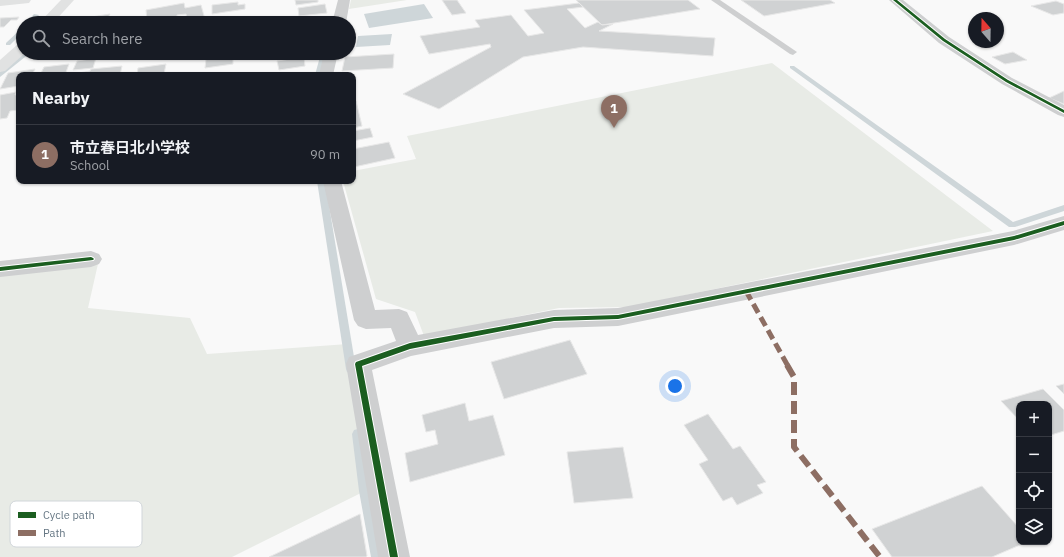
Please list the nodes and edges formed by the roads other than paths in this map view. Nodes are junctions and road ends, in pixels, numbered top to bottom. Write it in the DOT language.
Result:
graph roads {
  1 [pos="25,0"];
  2 [pos="68,0"];
  3 [pos="344,0"];
  4 [pos="715,0"];
  5 [pos="895,0"];
  6 [pos="0,2"];
  7 [pos="53,16"];
  8 [pos="341,16"];
  9 [pos="793,52"];
  10 [pos="16,53"];
  11 [pos="329,60"];
  12 [pos="0,68"];
  13 [pos="327,72"];
  14 [pos="1064,112"];
  15 [pos="333,184"];
  16 [pos="1064,223"];
  17 [pos="91,259"];
  18 [pos="0,269"];
  19 [pos="410,346"];
  20 [pos="394,557"];
  1 -- 6 [label="street"];
  2 -- 7 [label="street"];
  3 -- 8 [label="street"];
  4 -- 9 [label="lane"];
  5 -- 14 [label="street"];
  10 -- 12 [label="street"];
  11 -- 13 [label="street"];
  15 -- 19 [label="street"];
  16 -- 19 [label="street"];
  17 -- 18 [label="street"];
  19 -- 20 [label="street"];
}
